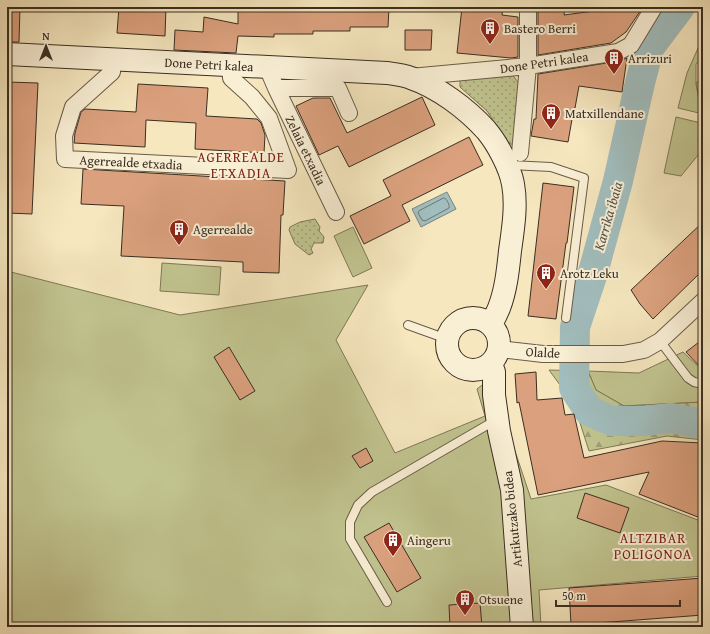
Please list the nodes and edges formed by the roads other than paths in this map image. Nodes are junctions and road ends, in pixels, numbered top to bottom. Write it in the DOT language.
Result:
graph roads {
  1 [pos="528,7"];
  2 [pos="654,7"];
  3 [pos="7,54"];
  4 [pos="112,59"];
  5 [pos="230,65"];
  6 [pos="528,66"];
  7 [pos="267,67"];
  8 [pos="410,77"];
  9 [pos="276,88"];
  10 [pos="349,113"];
  11 [pos="508,155"];
  12 [pos="336,212"];
  13 [pos="703,301"];
  14 [pos="566,318"];
  15 [pos="408,324"];
  16 [pos="491,324"];
  17 [pos="447,340"];
  18 [pos="660,341"];
  19 [pos="495,357"];
  20 [pos="703,384"];
  21 [pos="498,420"];
  22 [pos="387,602"];
  23 [pos="522,627"];
  1 -- 6 [label="street"];
  2 -- 6 [label="street, Done Petri kalea"];
  3 -- 4 [label="street, Done Petri kalea"];
  4 -- 5 [label="street, Done Petri kalea"];
  4 -- 5 [label="street, Agerrealde etxadia"];
  5 -- 7 [label="street, Done Petri kalea"];
  6 -- 8 [label="street, Done Petri kalea"];
  6 -- 11 [label="street"];
  7 -- 8 [label="street, Done Petri kalea"];
  7 -- 9 [label="street, Zelaia etxadia"];
  8 -- 11 [label="street, Done Petri kalea"];
  9 -- 10 [label="street"];
  9 -- 12 [label="street, Zelaia etxadia"];
  11 -- 14 [label="lane"];
  11 -- 16 [label="street"];
  13 -- 18 [label="street, Olalde"];
  15 -- 17 [label="lane"];
  16 -- 17 [label="street"];
  16 -- 19 [label="street"];
  17 -- 19 [label="street"];
  18 -- 19 [label="street, Olalde"];
  18 -- 20 [label="lane"];
  19 -- 21 [label="street, Artikutzako bidea"];
  21 -- 22 [label="lane"];
  21 -- 23 [label="street, Artikutzako bidea"];
}
